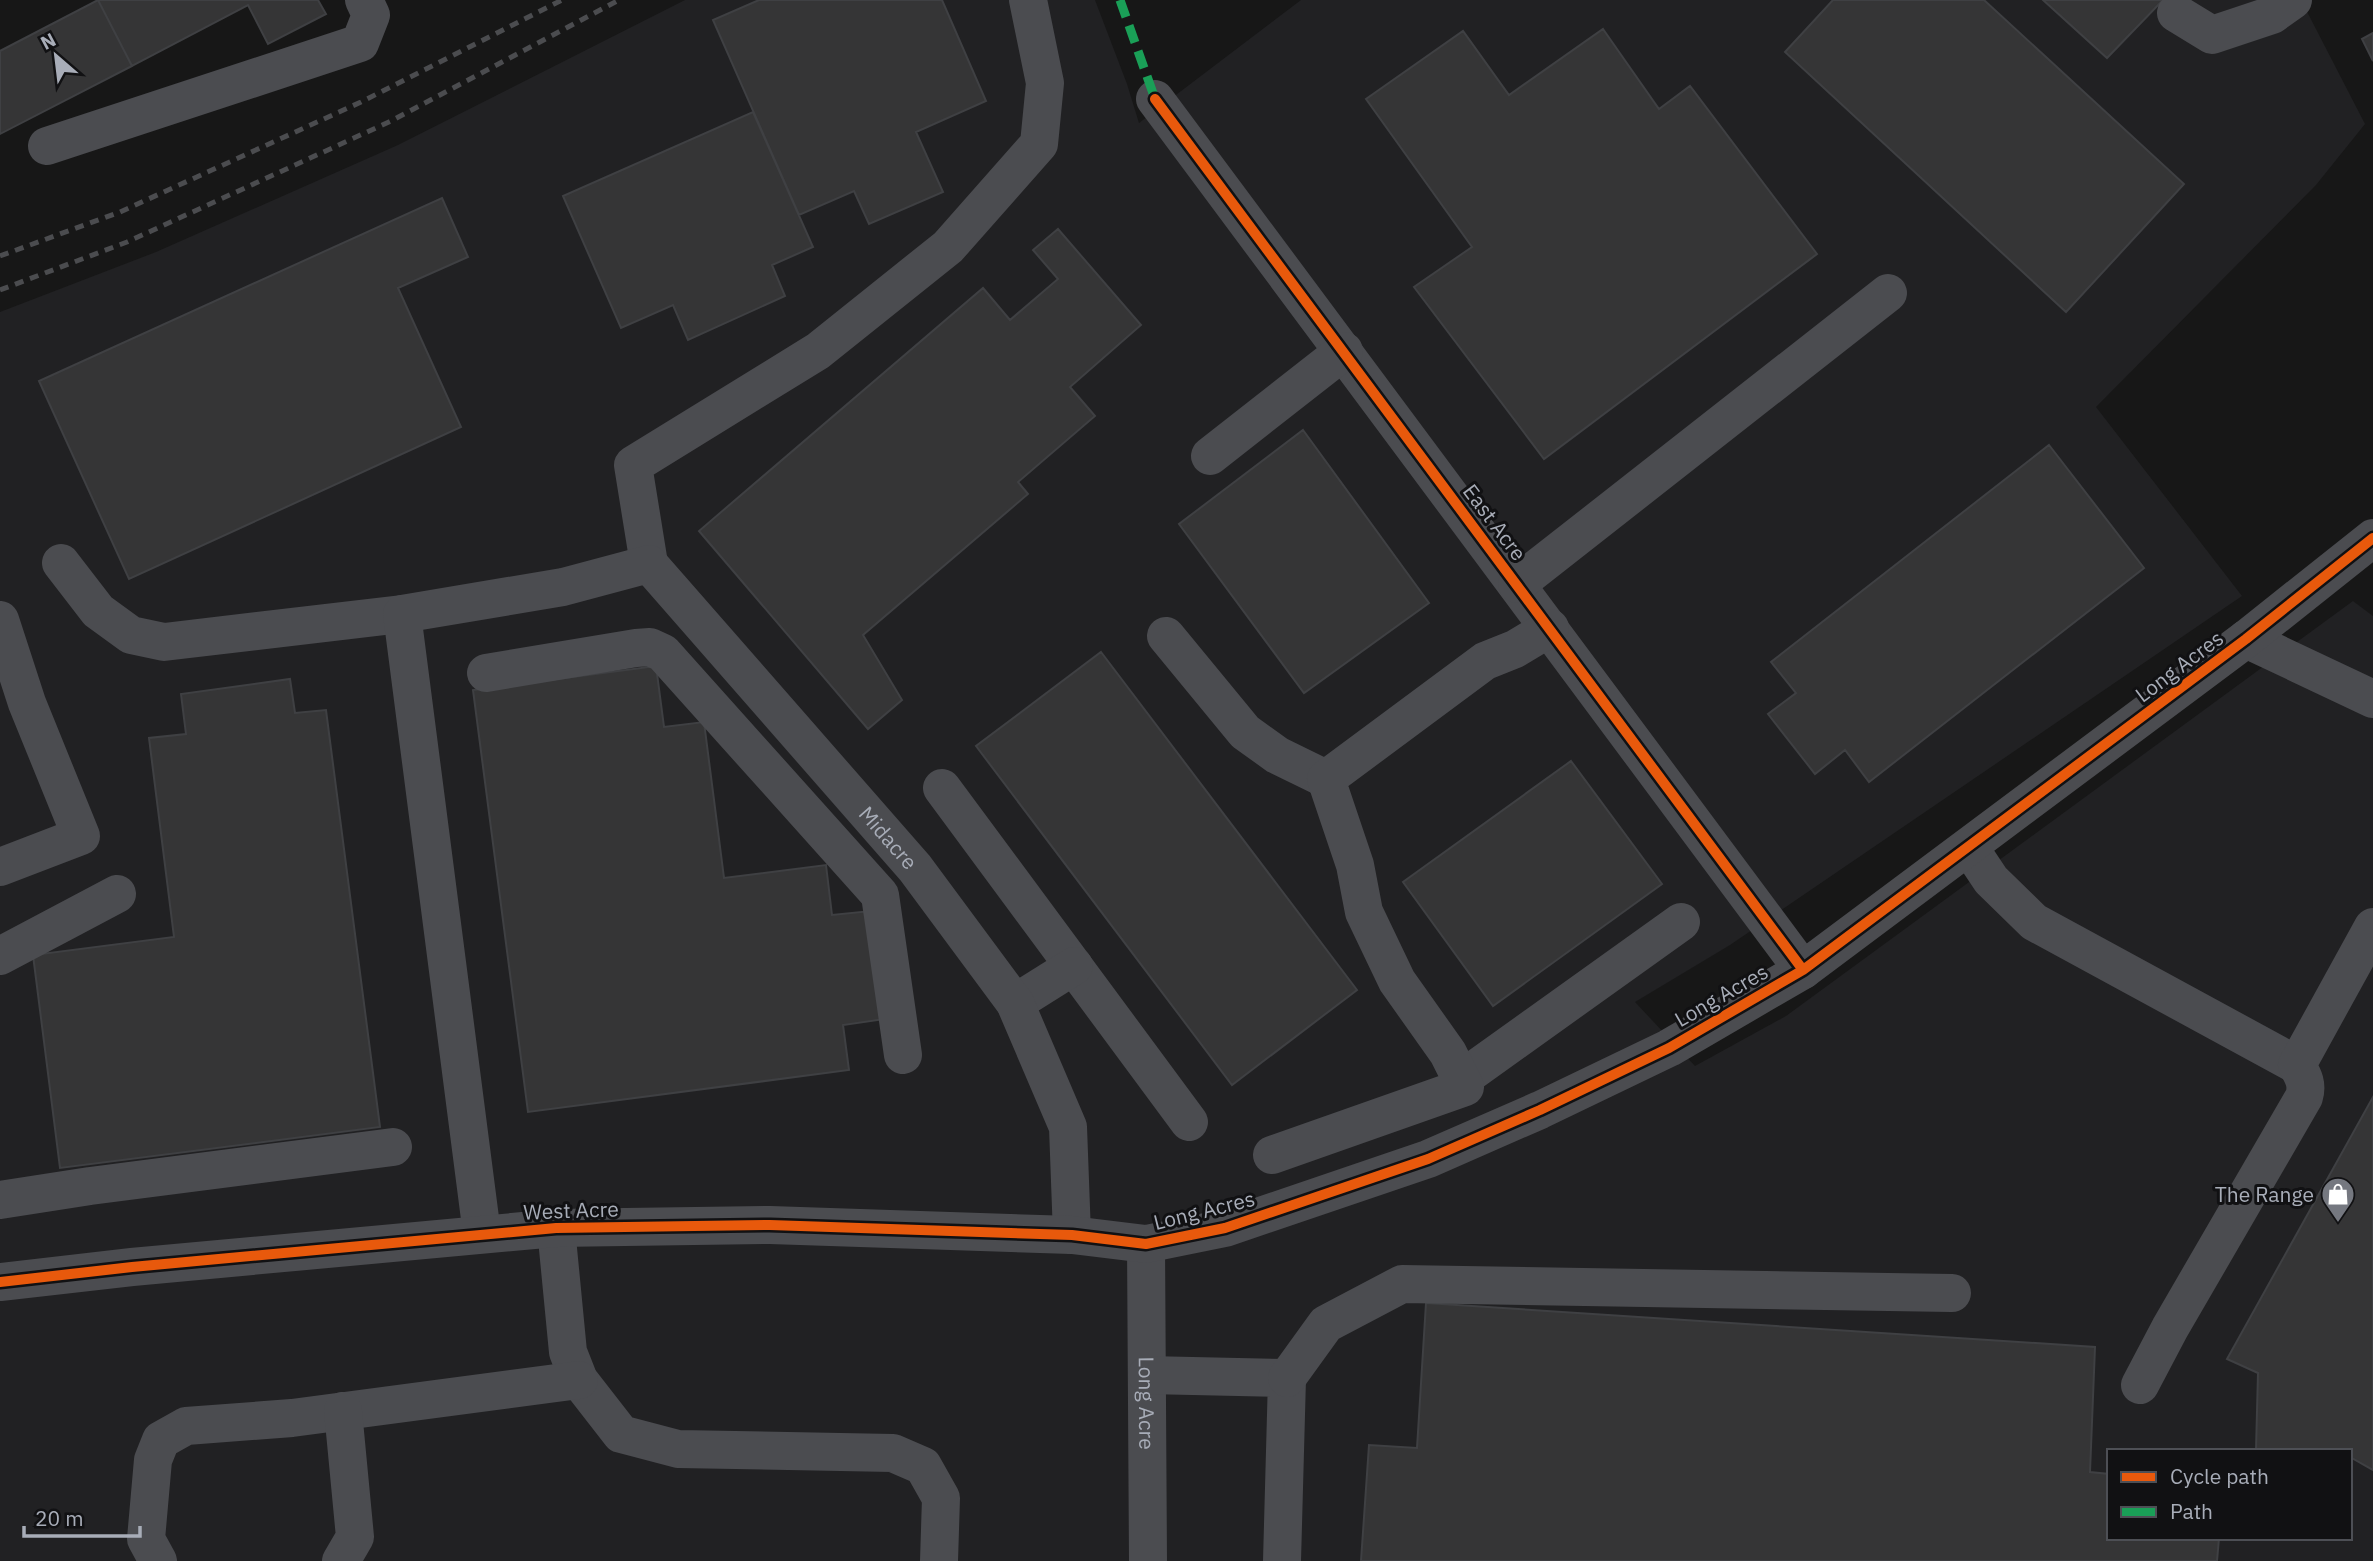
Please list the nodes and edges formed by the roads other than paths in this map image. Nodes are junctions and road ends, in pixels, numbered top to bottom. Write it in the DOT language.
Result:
graph roads {
  1 [pos="364,0"];
  2 [pos="1028,0"];
  3 [pos="2292,0"];
  4 [pos="2176,13"];
  5 [pos="1155,99"];
  6 [pos="47,146"];
  7 [pos="1888,293"];
  8 [pos="1343,351"];
  9 [pos="1210,456"];
  10 [pos="2373,538"];
  11 [pos="61,563"];
  12 [pos="649,564"];
  13 [pos="1517,584"];
  14 [pos="402,614"];
  15 [pos="0,620"];
  16 [pos="1550,628"];
  17 [pos="1166,636"];
  18 [pos="2246,639"];
  19 [pos="486,673"];
  20 [pos="2373,699"];
  21 [pos="1326,779"];
  22 [pos="942,788"];
  23 [pos="1969,847"];
  24 [pos="0,867"];
  25 [pos="915,868"];
  26 [pos="117,894"];
  27 [pos="880,894"];
  28 [pos="1681,922"];
  29 [pos="2373,927"];
  30 [pos="0,956"];
  31 [pos="1074,966"];
  32 [pos="1803,970"];
  33 [pos="1015,1003"];
  34 [pos="903,1055"];
  35 [pos="2297,1065"];
  36 [pos="1464,1083"];
  37 [pos="1189,1122"];
  38 [pos="1484,1134"];
  39 [pos="393,1147"];
  40 [pos="1272,1155"];
  41 [pos="0,1200"];
  42 [pos="556,1227"];
  43 [pos="482,1234"];
  44 [pos="1072,1235"];
  45 [pos="1146,1244"];
  46 [pos="0,1282"];
  47 [pos="1952,1293"];
  48 [pos="1147,1375"];
  49 [pos="1287,1378"];
  50 [pos="579,1380"];
  51 [pos="2140,1385"];
  52 [pos="343,1411"];
  53 [pos="158,1561"];
  54 [pos="341,1561"];
  55 [pos="939,1561"];
  56 [pos="1148,1561"];
  57 [pos="1282,1561"];
  1 -- 6 [label="street"];
  2 -- 12 [label="street"];
  3 -- 4 [label="street"];
  5 -- 8 [label="street, East Acre"];
  7 -- 13 [label="street"];
  8 -- 9 [label="street"];
  8 -- 13 [label="street, East Acre"];
  10 -- 18 [label="street, Long Acres"];
  11 -- 14 [label="street"];
  12 -- 14 [label="street"];
  12 -- 25 [label="street, Midacre"];
  13 -- 16 [label="street, East Acre"];
  14 -- 43 [label="street"];
  15 -- 24 [label="street"];
  16 -- 21 [label="street"];
  16 -- 32 [label="street, East Acre"];
  17 -- 21 [label="street"];
  18 -- 20 [label="street"];
  18 -- 23 [label="street, Long Acres"];
  19 -- 27 [label="street"];
  21 -- 36 [label="street"];
  22 -- 31 [label="street"];
  23 -- 32 [label="street, Long Acres"];
  23 -- 35 [label="street"];
  25 -- 27 [label="street"];
  25 -- 33 [label="street, Midacre"];
  26 -- 30 [label="street"];
  27 -- 34 [label="street"];
  28 -- 36 [label="street"];
  29 -- 35 [label="street"];
  31 -- 33 [label="street"];
  31 -- 37 [label="street"];
  32 -- 38 [label="street, Long Acres"];
  33 -- 44 [label="street, Midacre"];
  35 -- 51 [label="street"];
  36 -- 38 [label="street"];
  36 -- 40 [label="street"];
  38 -- 45 [label="street, Long Acres"];
  39 -- 41 [label="street"];
  42 -- 43 [label="street, West Acre"];
  42 -- 44 [label="street, West Acre"];
  42 -- 50 [label="street"];
  43 -- 46 [label="street, West Acre"];
  44 -- 45 [label="street, West Acre"];
  45 -- 48 [label="street, Long Acre"];
  47 -- 49 [label="street"];
  48 -- 49 [label="street"];
  48 -- 56 [label="street, Long Acre"];
  49 -- 57 [label="street"];
  50 -- 52 [label="street"];
  50 -- 55 [label="street"];
  52 -- 53 [label="street"];
  52 -- 54 [label="street"];
}
